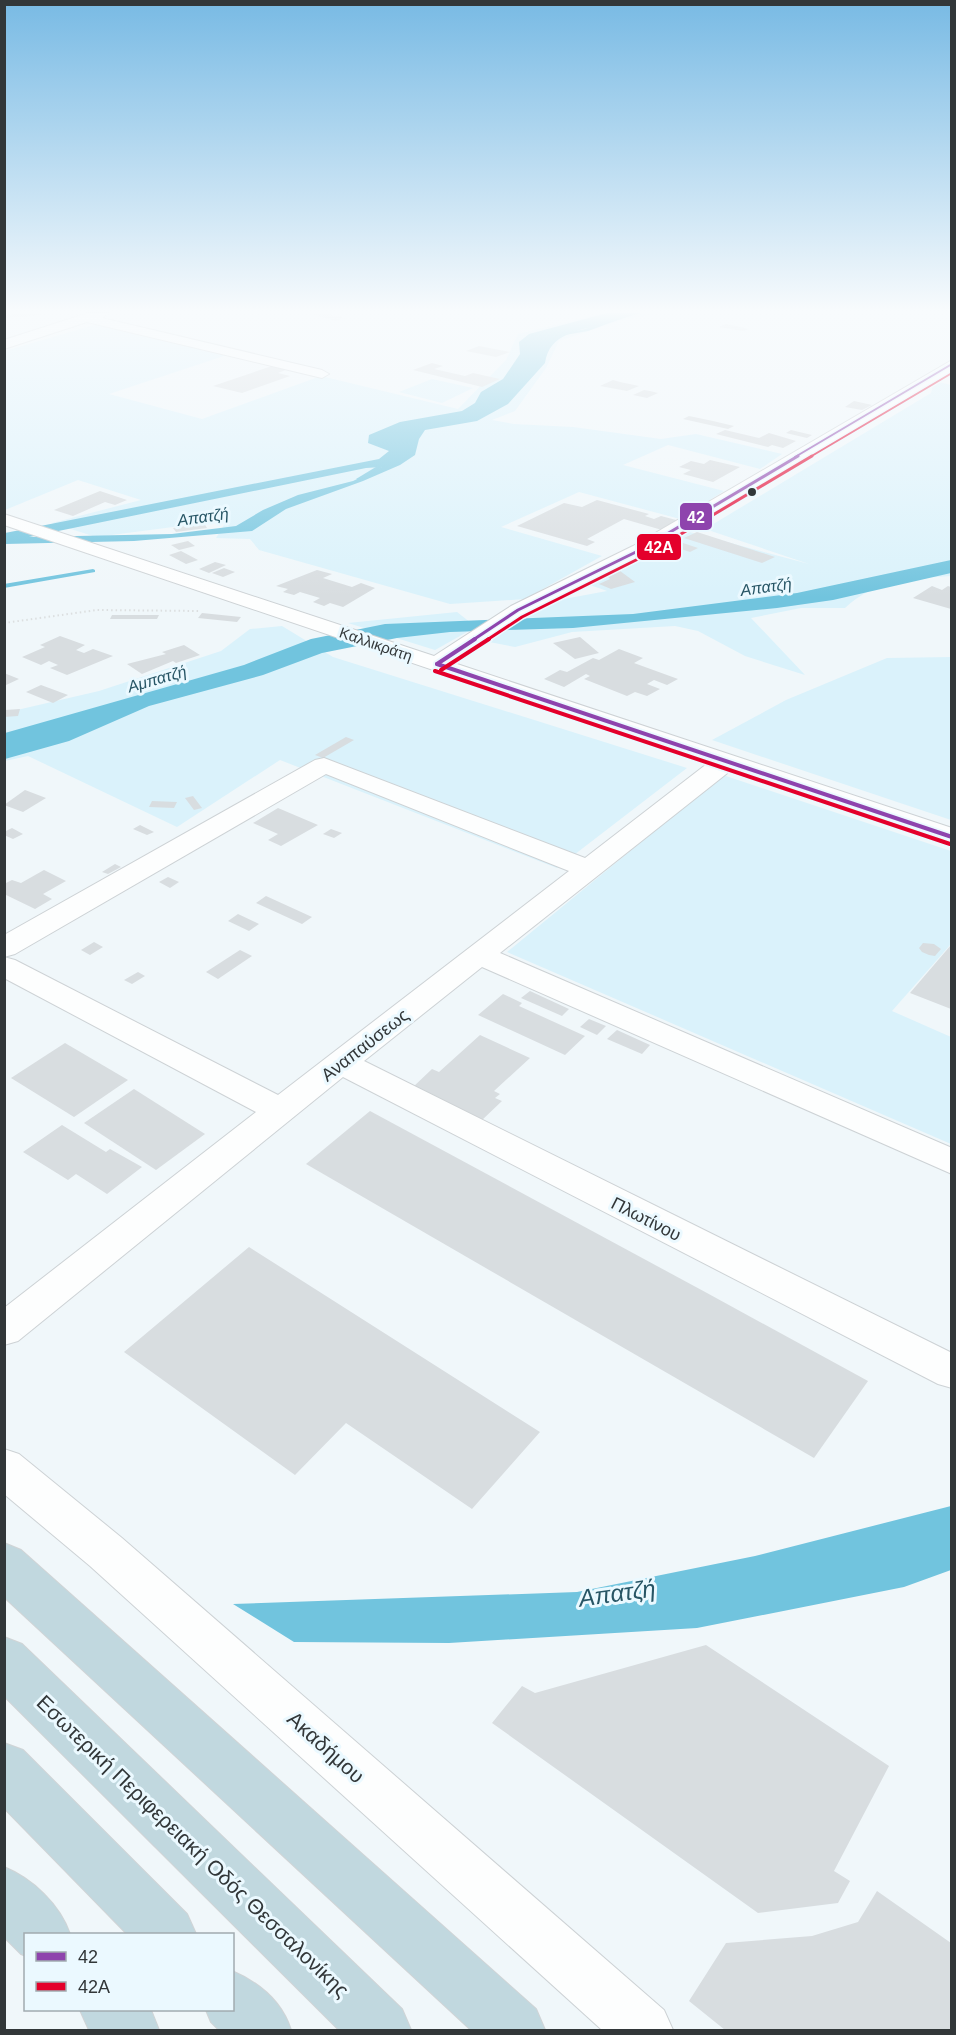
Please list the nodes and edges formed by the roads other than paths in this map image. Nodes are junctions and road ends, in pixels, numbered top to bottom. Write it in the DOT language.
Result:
graph roads {
  1 [pos="877,408"];
  2 [pos="4,519"];
  3 [pos="437,664"];
  4 [pos="726,761"];
  5 [pos="951,837"];
  6 [pos="589,869"];
  7 [pos="4,948"];
  8 [pos="480,955"];
  9 [pos="4,966"];
  10 [pos="342,1063"];
  11 [pos="280,1110"];
  12 [pos="951,1162"];
  13 [pos="4,1330"];
  14 [pos="951,1372"];
  15 [pos="4,1467"];
  16 [pos="4,1565"];
  17 [pos="4,1661"];
  18 [pos="4,1769"];
  19 [pos="4,1895"];
  20 [pos="39,1933"];
  21 [pos="165,1933"];
  22 [pos="234,2003"];
  23 [pos="111,2011"];
  24 [pos="129,2031"];
  25 [pos="261,2031"];
  26 [pos="381,2031"];
  27 [pos="515,2031"];
  28 [pos="644,2031"];
  1 -- 3 [label="street"];
  2 -- 3 [label="street, Καλλικράτη"];
  3 -- 4 [label="street, Καλλικράτη"];
  4 -- 5 [label="street, Καλλικράτη"];
  4 -- 6 [label="street, Αναπαύσεως"];
  6 -- 7 [label="street"];
  6 -- 8 [label="street, Αναπαύσεως"];
  8 -- 10 [label="street, Αναπαύσεως"];
  8 -- 12 [label="street"];
  9 -- 11 [label="street"];
  10 -- 11 [label="street, Αναπαύσεως"];
  10 -- 14 [label="street, Πλωτίνου"];
  11 -- 13 [label="street, Αναπαύσεως"];
  15 -- 28 [label="street, Ακαδήμου"];
  16 -- 27 [label="highway"];
  17 -- 26 [label="highway, Εσωτερική Περιφερειακή Οδός Θεσσαλονίκης"];
  18 -- 21 [label="highway"];
  19 -- 20 [label="highway"];
  22 -- 25 [label="highway"];
  23 -- 24 [label="highway"];
}
